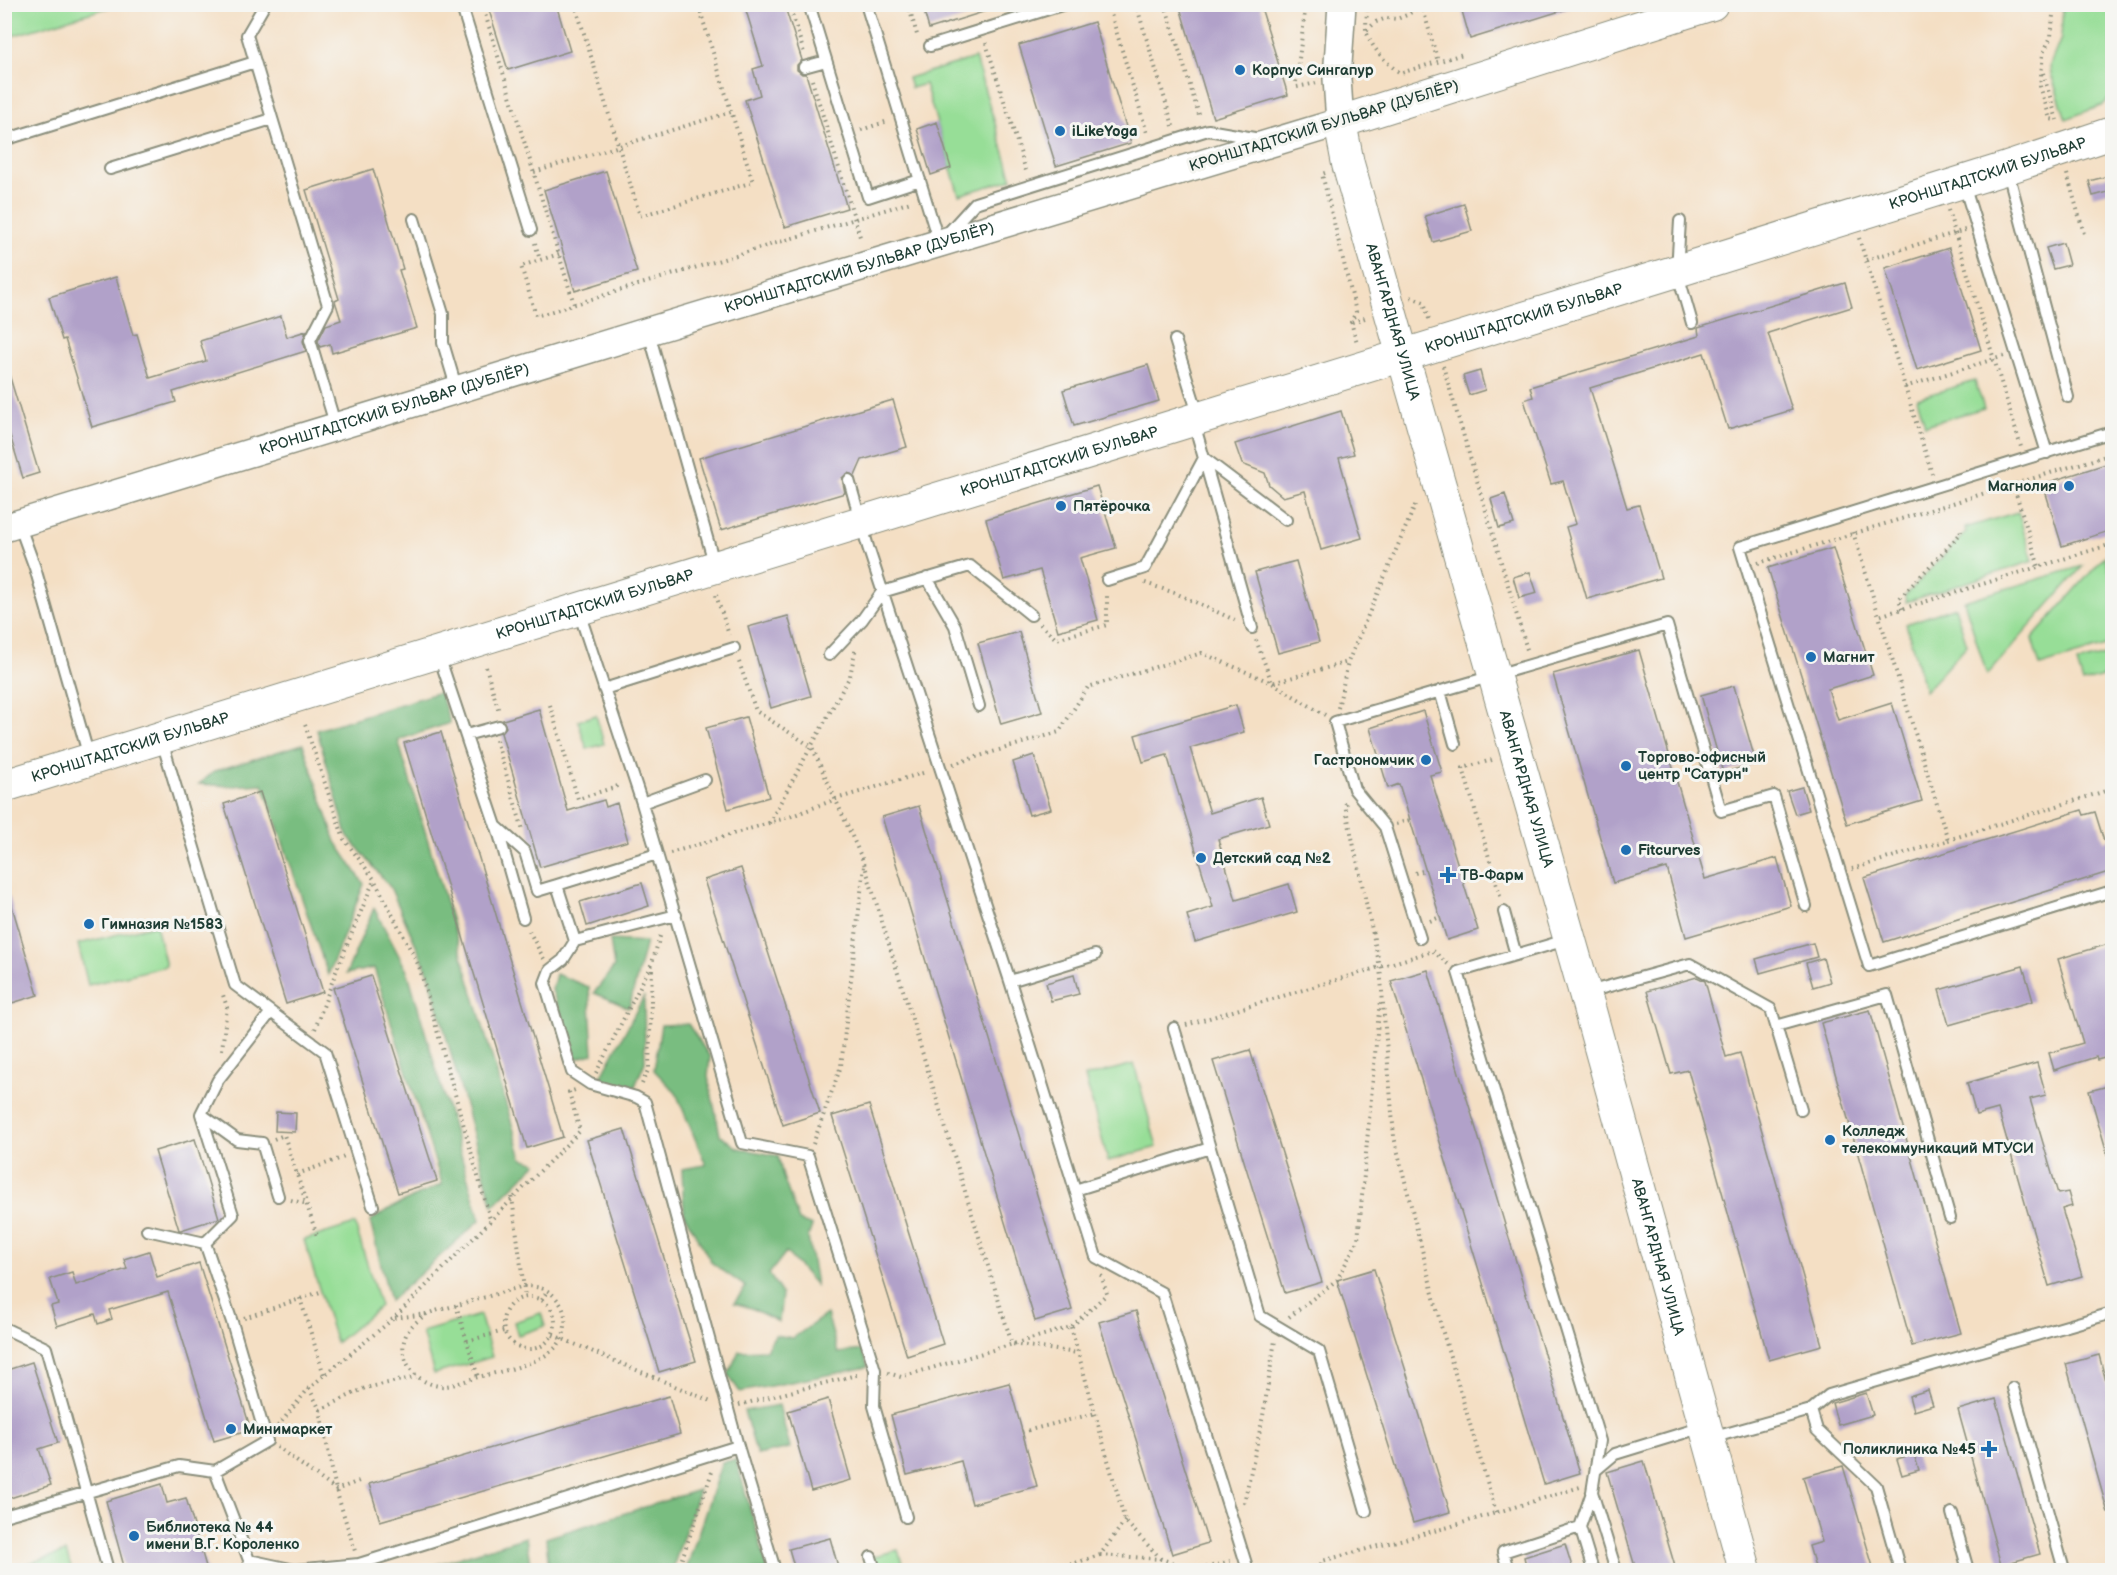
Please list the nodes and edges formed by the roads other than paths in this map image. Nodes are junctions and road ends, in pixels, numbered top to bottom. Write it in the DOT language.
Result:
graph roads {
  1 [pos="265,4"];
  2 [pos="461,4"];
  3 [pos="809,4"];
  4 [pos="866,4"];
  5 [pos="1065,4"];
  6 [pos="1342,4"];
  7 [pos="1712,4"];
  8 [pos="930,46"];
  9 [pos="826,61"];
  10 [pos="255,63"];
  11 [pos="806,67"];
  12 [pos="272,119"];
  13 [pos="1340,122"];
  14 [pos="2112,132"];
  15 [pos="4,140"];
  16 [pos="2007,168"];
  17 [pos="110,169"];
  18 [pos="920,180"];
  19 [pos="1963,182"];
  20 [pos="414,219"];
  21 [pos="1680,221"];
  22 [pos="531,230"];
  23 [pos="939,243"];
  24 [pos="1677,271"];
  25 [pos="1692,322"];
  26 [pos="649,331"];
  27 [pos="1175,340"];
  28 [pos="1403,355"];
  29 [pos="457,390"];
  30 [pos="2068,398"];
  31 [pos="1196,420"];
  32 [pos="336,427"];
  33 [pos="2112,432"];
  34 [pos="2047,453"];
  35 [pos="1204,458"];
  36 [pos="849,480"];
  37 [pos="1286,520"];
  38 [pos="861,521"];
  39 [pos="12,526"];
  40 [pos="927,578"];
  41 [pos="1107,580"];
  42 [pos="716,581"];
  43 [pos="882,592"];
  44 [pos="578,609"];
  45 [pos="1031,615"];
  46 [pos="1252,628"];
  47 [pos="734,648"];
  48 [pos="438,652"];
  49 [pos="828,655"];
  50 [pos="1493,676"];
  51 [pos="604,689"];
  52 [pos="1440,691"];
  53 [pos="979,706"];
  54 [pos="500,722"];
  55 [pos="466,735"];
  56 [pos="161,738"];
  57 [pos="1455,744"];
  58 [pos="90,760"];
  59 [pos="705,780"];
  60 [pos="4,786"];
  61 [pos="642,803"];
  62 [pos="496,826"];
  63 [pos="658,856"];
  64 [pos="557,885"];
  65 [pos="2112,891"];
  66 [pos="1806,906"];
  67 [pos="1504,912"];
  68 [pos="670,916"];
  69 [pos="523,918"];
  70 [pos="1420,938"];
  71 [pos="1570,939"];
  72 [pos="575,941"];
  73 [pos="1095,955"];
  74 [pos="1516,955"];
  75 [pos="1010,981"];
  76 [pos="1585,993"];
  77 [pos="271,1012"];
  78 [pos="1776,1026"];
  79 [pos="1174,1028"];
  80 [pos="1801,1110"];
  81 [pos="201,1114"];
  82 [pos="1210,1148"];
  83 [pos="1074,1190"];
  84 [pos="278,1196"];
  85 [pos="373,1206"];
  86 [pos="1950,1218"];
  87 [pos="147,1230"];
  88 [pos="205,1243"];
  89 [pos="2112,1313"];
  90 [pos="4,1328"];
  91 [pos="2013,1388"];
  92 [pos="1811,1410"];
  93 [pos="1706,1433"];
  94 [pos="738,1446"];
  95 [pos="1596,1470"];
  96 [pos="214,1471"];
  97 [pos="87,1492"];
  98 [pos="1592,1492"];
  99 [pos="1366,1511"];
  100 [pos="1952,1513"];
  101 [pos="4,1516"];
  102 [pos="906,1517"];
  103 [pos="1580,1527"];
  104 [pos="871,1557"];
  105 [pos="250,1565"];
  106 [pos="108,1570"];
  107 [pos="776,1570"];
  108 [pos="875,1570"];
  109 [pos="1248,1570"];
  110 [pos="1508,1570"];
  111 [pos="1593,1570"];
  112 [pos="1616,1570"];
  113 [pos="1745,1570"];
  114 [pos="1900,1570"];
  115 [pos="1968,1570"];
  116 [pos="2064,1570"];
  1 -- 10 [label="lane"];
  2 -- 22 [label="lane"];
  3 -- 9 [label="lane"];
  4 -- 18 [label="lane"];
  5 -- 8 [label="lane"];
  6 -- 13 [label="street, АВАНГАРДНАЯ УЛИЦА"];
  7 -- 13 [label="main road, КРОНШТАДТСКИЙ БУЛЬВАР (ДУБЛЁР)"];
  9 -- 11 [label="lane"];
  9 -- 18 [label="lane"];
  10 -- 12 [label="lane"];
  10 -- 15 [label="lane"];
  12 -- 17 [label="lane"];
  12 -- 32 [label="lane"];
  13 -- 23 [label="street, КРОНШТАДТСКИЙ БУЛЬВАР (ДУБЛЁР)"];
  13 -- 28 [label="main road, АВАНГАРДНАЯ УЛИЦА"];
  14 -- 16 [label="main road, КРОНШТАДТСКИЙ БУЛЬВАР"];
  16 -- 19 [label="main road, КРОНШТАДТСКИЙ БУЛЬВАР"];
  16 -- 30 [label="lane"];
  18 -- 23 [label="lane"];
  19 -- 24 [label="main road, КРОНШТАДТСКИЙ БУЛЬВАР"];
  19 -- 34 [label="lane"];
  20 -- 29 [label="lane"];
  21 -- 24 [label="lane"];
  23 -- 26 [label="street, КРОНШТАДТСКИЙ БУЛЬВАР (ДУБЛЁР)"];
  24 -- 25 [label="lane"];
  24 -- 28 [label="main road, КРОНШТАДТСКИЙ БУЛЬВАР"];
  26 -- 29 [label="street, КРОНШТАДТСКИЙ БУЛЬВАР (ДУБЛЁР)"];
  26 -- 42 [label="lane"];
  27 -- 31 [label="lane"];
  28 -- 31 [label="main road, КРОНШТАДТСКИЙ БУЛЬВАР"];
  28 -- 50 [label="main road, АВАНГАРДНАЯ УЛИЦА"];
  29 -- 32 [label="street, КРОНШТАДТСКИЙ БУЛЬВАР (ДУБЛЁР)"];
  31 -- 35 [label="lane"];
  31 -- 38 [label="main road, КРОНШТАДТСКИЙ БУЛЬВАР"];
  32 -- 39 [label="street, КРОНШТАДТСКИЙ БУЛЬВАР (ДУБЛЁР)"];
  33 -- 34 [label="lane"];
  34 -- 65 [label="lane"];
  35 -- 37 [label="lane"];
  35 -- 41 [label="lane"];
  35 -- 46 [label="lane"];
  36 -- 38 [label="lane"];
  38 -- 42 [label="main road, КРОНШТАДТСКИЙ БУЛЬВАР"];
  38 -- 43 [label="lane"];
  39 -- 58 [label="lane"];
  40 -- 43 [label="lane"];
  40 -- 45 [label="lane"];
  40 -- 53 [label="lane"];
  42 -- 44 [label="main road, КРОНШТАДТСКИЙ БУЛЬВАР"];
  43 -- 49 [label="lane"];
  43 -- 75 [label="lane"];
  44 -- 48 [label="main road, КРОНШТАДТСКИЙ БУЛЬВАР"];
  44 -- 51 [label="lane"];
  47 -- 51 [label="lane"];
  48 -- 55 [label="lane"];
  48 -- 56 [label="main road, КРОНШТАДТСКИЙ БУЛЬВАР"];
  50 -- 52 [label="lane"];
  50 -- 66 [label="lane"];
  50 -- 71 [label="main road, АВАНГАРДНАЯ УЛИЦА"];
  51 -- 61 [label="lane"];
  52 -- 57 [label="lane"];
  52 -- 70 [label="lane"];
  54 -- 55 [label="lane"];
  55 -- 62 [label="lane"];
  56 -- 58 [label="main road, КРОНШТАДТСКИЙ БУЛЬВАР"];
  56 -- 77 [label="lane"];
  58 -- 60 [label="main road, КРОНШТАДТСКИЙ БУЛЬВАР"];
  59 -- 61 [label="lane"];
  61 -- 63 [label="lane"];
  62 -- 64 [label="lane"];
  62 -- 69 [label="lane"];
  63 -- 64 [label="lane"];
  63 -- 68 [label="lane"];
  64 -- 72 [label="lane"];
  67 -- 74 [label="lane"];
  68 -- 72 [label="lane"];
  68 -- 102 [label="lane"];
  71 -- 74 [label="lane"];
  71 -- 76 [label="main road, АВАНГАРДНАЯ УЛИЦА"];
  72 -- 94 [label="lane"];
  73 -- 75 [label="lane"];
  74 -- 95 [label="lane"];
  75 -- 83 [label="lane"];
  76 -- 78 [label="lane"];
  76 -- 93 [label="main road, АВАНГАРДНАЯ УЛИЦА"];
  77 -- 81 [label="lane"];
  77 -- 85 [label="lane"];
  78 -- 80 [label="lane"];
  78 -- 86 [label="lane"];
  79 -- 82 [label="lane"];
  81 -- 84 [label="lane"];
  81 -- 88 [label="lane"];
  82 -- 83 [label="lane"];
  82 -- 99 [label="lane"];
  83 -- 109 [label="lane"];
  87 -- 88 [label="lane"];
  88 -- 96 [label="lane"];
  89 -- 92 [label="lane"];
  90 -- 97 [label="lane"];
  91 -- 116 [label="lane"];
  92 -- 93 [label="lane"];
  92 -- 114 [label="lane"];
  93 -- 95 [label="lane"];
  93 -- 113 [label="main road, АВАНГАРДНАЯ УЛИЦА"];
  94 -- 105 [label="lane"];
  94 -- 107 [label="lane"];
  95 -- 98 [label="lane"];
  96 -- 97 [label="lane"];
  96 -- 105 [label="lane"];
  97 -- 101 [label="lane"];
  97 -- 106 [label="lane"];
  98 -- 103 [label="lane"];
  98 -- 112 [label="lane"];
  100 -- 115 [label="lane"];
  103 -- 110 [label="lane"];
  103 -- 111 [label="lane"];
  104 -- 108 [label="lane"];
}
